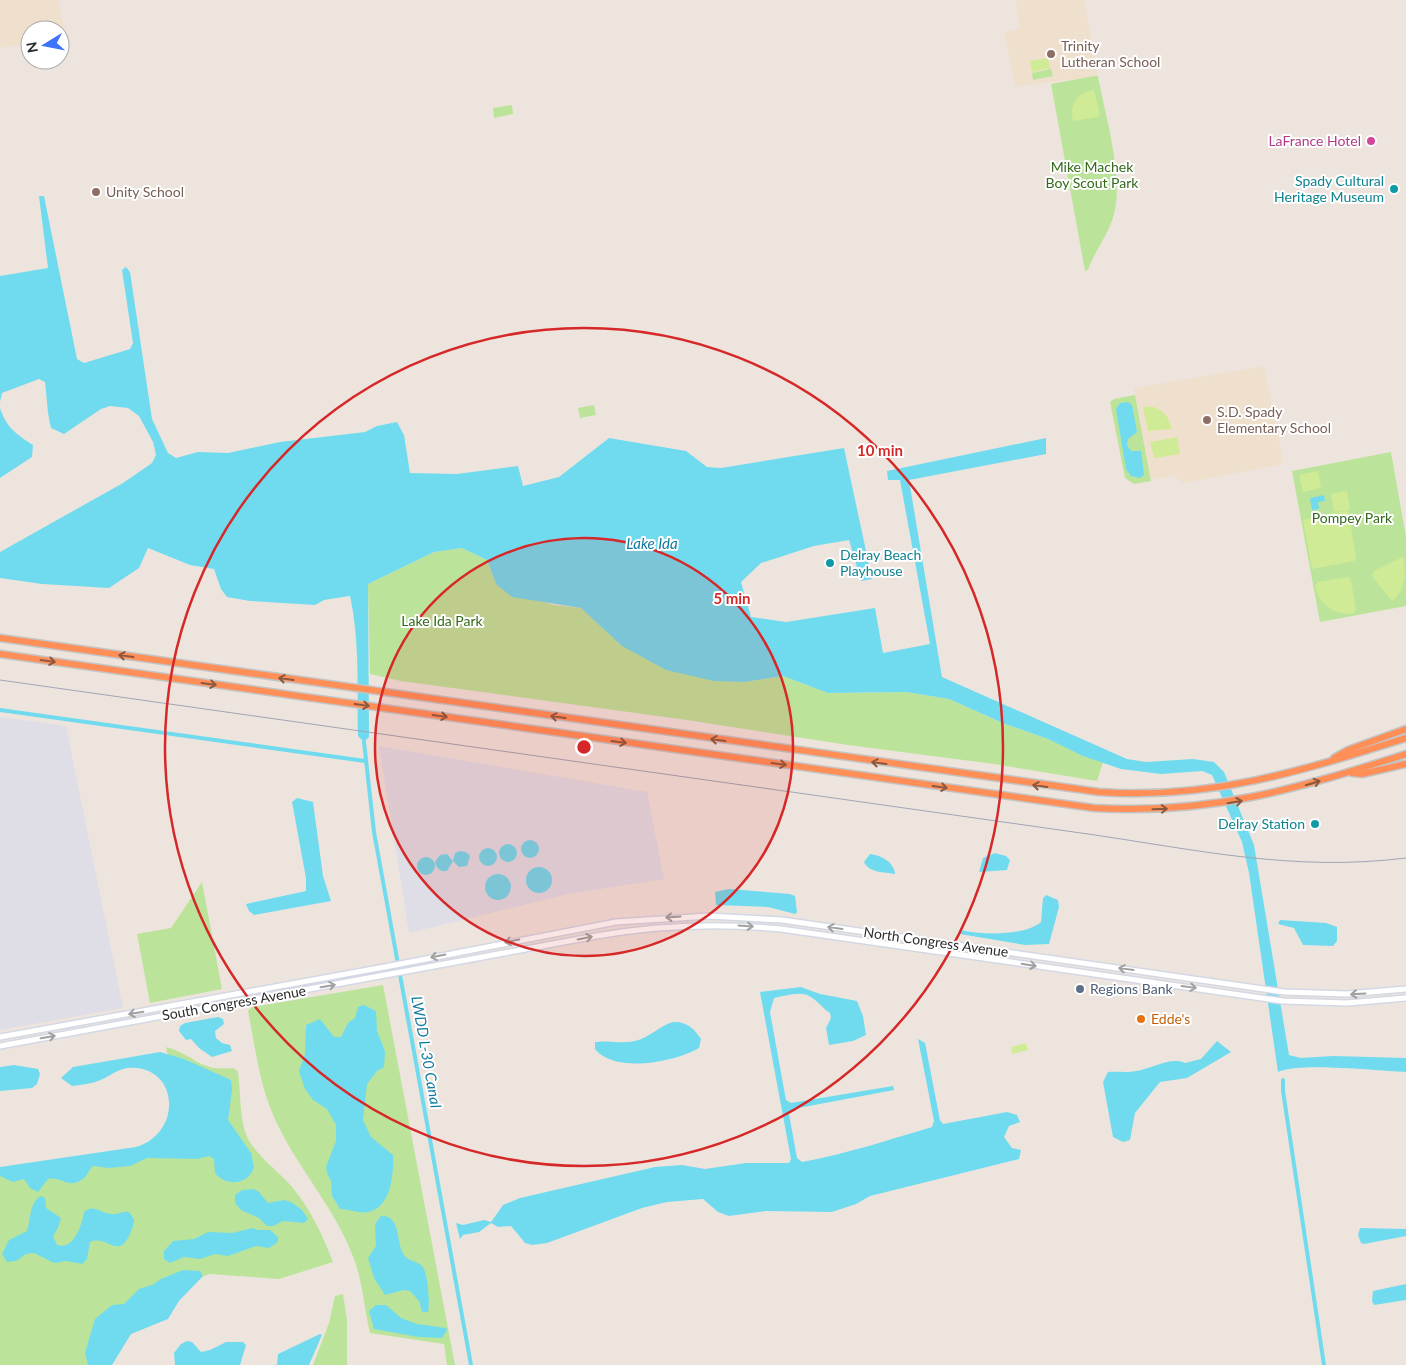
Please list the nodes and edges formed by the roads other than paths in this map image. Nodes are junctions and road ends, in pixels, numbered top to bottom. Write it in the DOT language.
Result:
graph roads {
  1 [pos="0,638"];
  2 [pos="0,654"];
  3 [pos="1406,729"];
  4 [pos="1406,738"];
  5 [pos="1406,754"];
  6 [pos="1324,764"];
  7 [pos="1406,764"];
  8 [pos="1348,773"];
  9 [pos="782,920"];
  10 [pos="781,929"];
  11 [pos="466,950"];
  12 [pos="468,961"];
  13 [pos="1222,982"];
  14 [pos="1406,989"];
  15 [pos="1208,990"];
  16 [pos="1406,998"];
  17 [pos="0,1038"];
  18 [pos="0,1046"];
  6 -- 1 [label="highway, one-way"];
  2 -- 8 [label="highway, one-way"];
  3 -- 6 [label="highway"];
  4 -- 6 [label="highway"];
  5 -- 8 [label="highway"];
  7 -- 8 [label="highway"];
  9 -- 10 [label="main road"];
  9 -- 11 [label="main road, North Congress Avenue, one-way"];
  13 -- 9 [label="main road, North Congress Avenue, one-way"];
  12 -- 10 [label="main road, North Congress Avenue, one-way"];
  10 -- 15 [label="main road, North Congress Avenue, one-way"];
  11 -- 17 [label="main road, South Congress Avenue, one-way"];
  18 -- 12 [label="main road, South Congress Avenue, one-way"];
  14 -- 13 [label="main road, North Congress Avenue, one-way"];
  13 -- 15 [label="main road"];
  15 -- 16 [label="main road, North Congress Avenue"];
}
